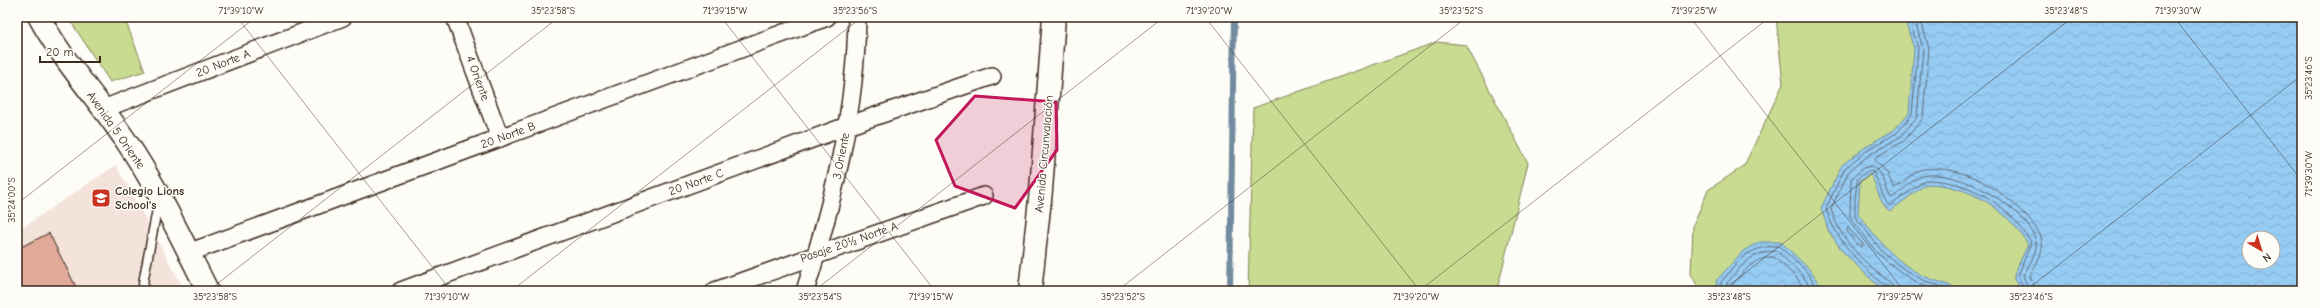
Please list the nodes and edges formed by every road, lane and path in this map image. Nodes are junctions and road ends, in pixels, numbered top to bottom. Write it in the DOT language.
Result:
graph roads {
  1 [pos="39,17"];
  2 [pos="343,17"];
  3 [pos="455,17"];
  4 [pos="827,17"];
  5 [pos="857,17"];
  6 [pos="1054,17"];
  7 [pos="992,76"];
  8 [pos="103,109"];
  9 [pos="847,126"];
  10 [pos="500,138"];
  11 [pos="984,196"];
  12 [pos="159,197"];
  13 [pos="188,253"];
  14 [pos="817,253"];
  15 [pos="146,291"];
  16 [pos="208,291"];
  17 [pos="401,291"];
  18 [pos="715,291"];
  19 [pos="805,291"];
  20 [pos="1030,291"];
  1 -- 8 [label="street, Avenida 5 Oriente"];
  2 -- 8 [label="street, 20 Norte A"];
  3 -- 10 [label="street, 4 Oriente"];
  4 -- 10 [label="street, 20 Norte B"];
  5 -- 9 [label="street, 3 Oriente"];
  6 -- 20 [label="main road, Avenida Circunvalación"];
  7 -- 9 [label="street, 20 Norte C"];
  8 -- 12 [label="street, Avenida 5 Oriente"];
  9 -- 14 [label="street, 3 Oriente"];
  9 -- 17 [label="street, 20 Norte C"];
  10 -- 13 [label="street, 20 Norte B"];
  11 -- 14 [label="street, Pasaje 20½ Norte A"];
  12 -- 13 [label="street, Avenida 5 Oriente"];
  12 -- 15 [label="lane"];
  13 -- 16 [label="street, Avenida 5 Oriente"];
  14 -- 18 [label="street, Pasaje 20½ Norte A"];
  14 -- 19 [label="street, 3 Oriente"];
}
